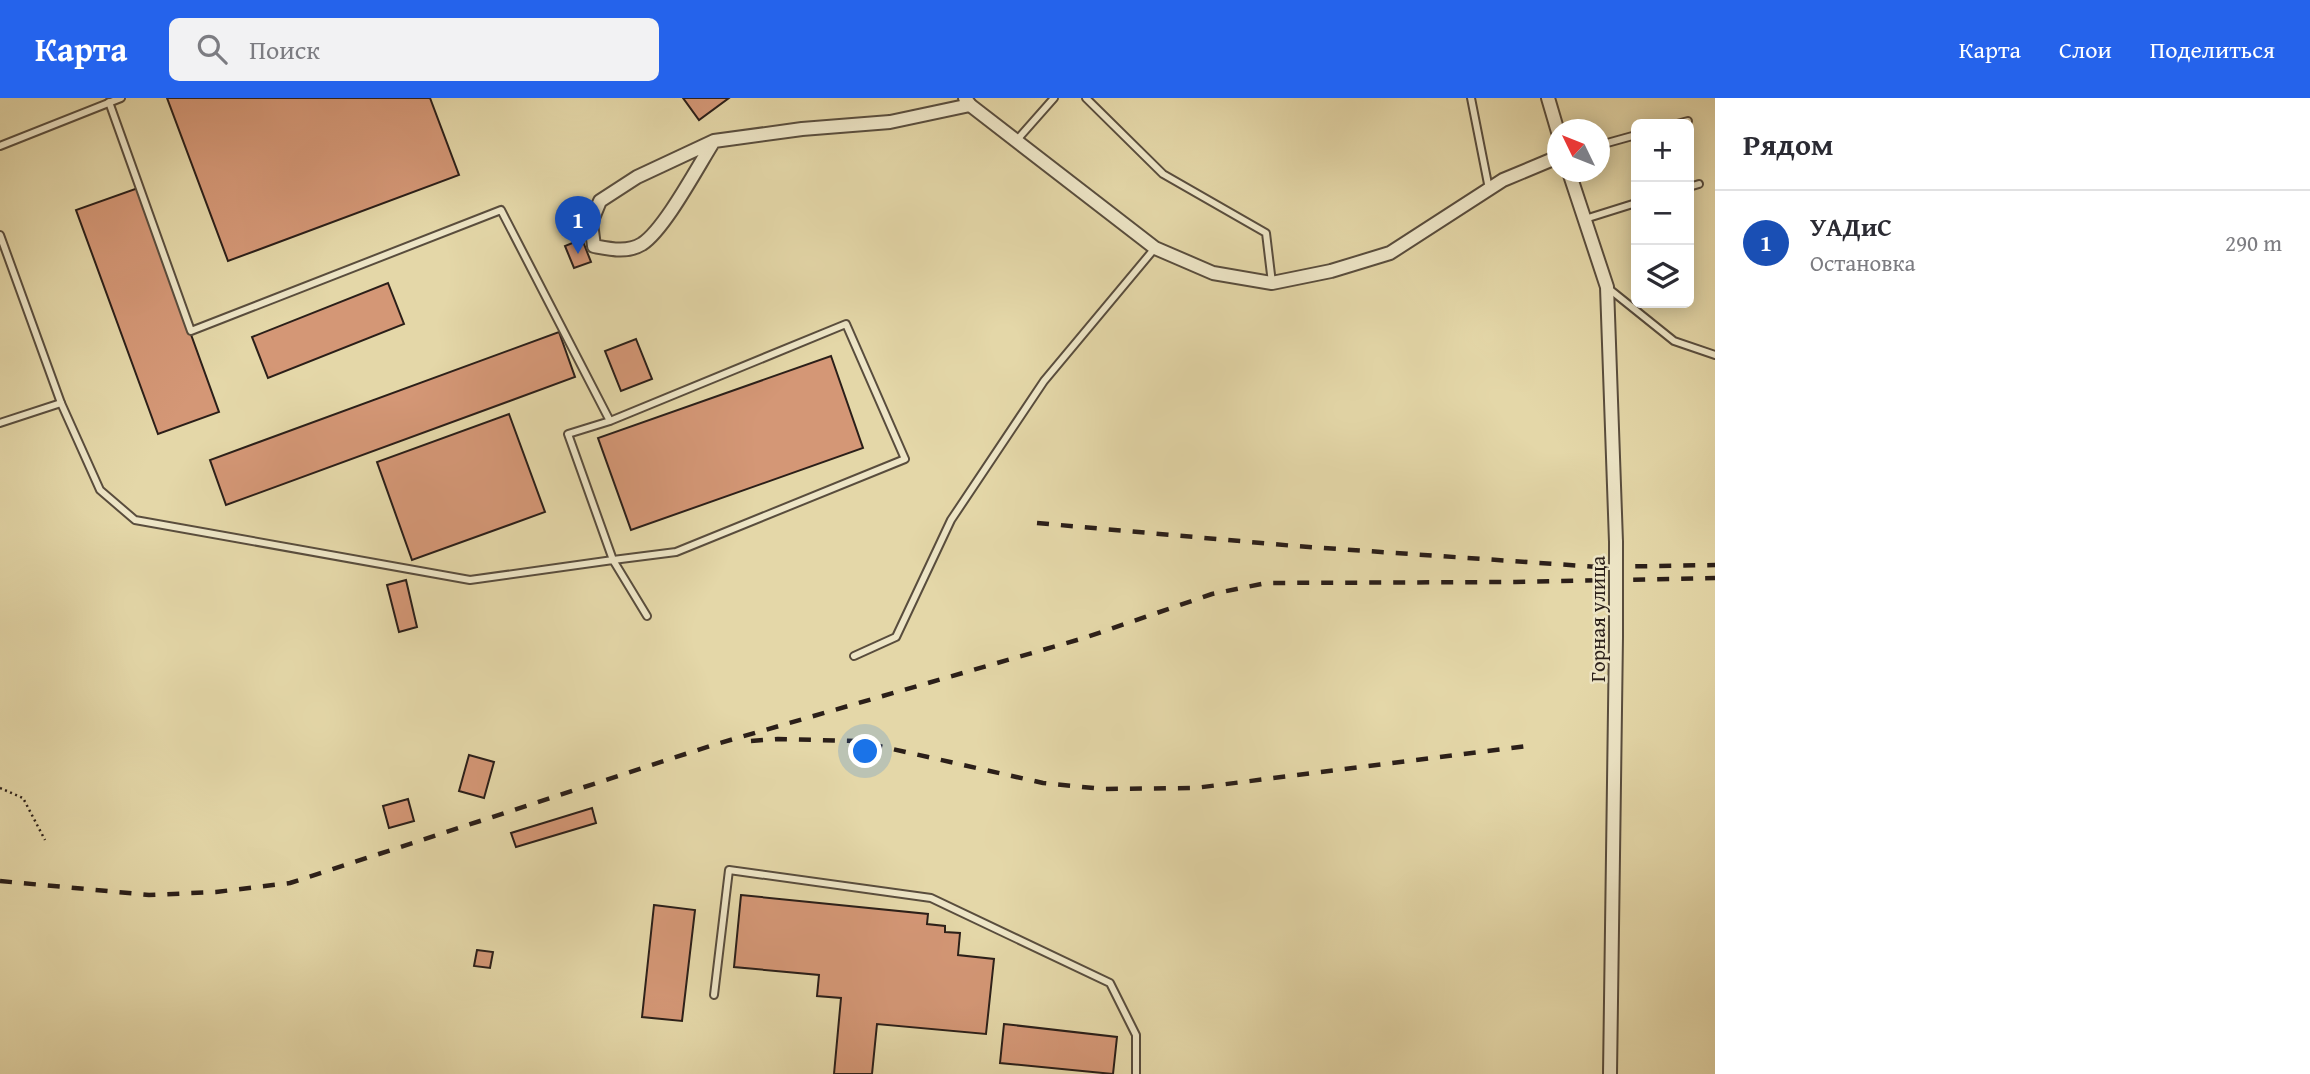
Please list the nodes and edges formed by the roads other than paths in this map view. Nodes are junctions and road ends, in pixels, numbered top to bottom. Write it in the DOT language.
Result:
graph roads {
  1 [pos="121,98"];
  2 [pos="1054,98"];
  3 [pos="1086,98"];
  4 [pos="1471,98"];
  5 [pos="1548,98"];
  6 [pos="968,102"];
  7 [pos="109,103"];
  8 [pos="1554,119"];
  9 [pos="1631,136"];
  10 [pos="714,141"];
  11 [pos="1016,141"];
  12 [pos="1610,142"];
  13 [pos="0,146"];
  14 [pos="1547,162"];
  15 [pos="1572,182"];
  16 [pos="1699,184"];
  17 [pos="1694,186"];
  18 [pos="1489,189"];
  19 [pos="1631,205"];
  20 [pos="1585,219"];
  21 [pos="0,235"];
  22 [pos="1155,248"];
  23 [pos="1272,283"];
  24 [pos="1607,287"];
  25 [pos="1715,355"];
  26 [pos="61,403"];
  27 [pos="610,421"];
  28 [pos="0,423"];
  29 [pos="613,560"];
  30 [pos="647,616"];
  31 [pos="854,656"];
  32 [pos="714,995"];
  33 [pos="1136,1074"];
  34 [pos="1610,1074"];
  1 -- 7 [label="lane"];
  2 -- 11 [label="lane"];
  3 -- 23 [label="lane"];
  4 -- 18 [label="lane"];
  5 -- 8 [label="street"];
  6 -- 10 [label="street"];
  6 -- 11 [label="street"];
  7 -- 13 [label="lane"];
  7 -- 27 [label="lane"];
  9 -- 12 [label="lane"];
  10 -- 10 [label="street"];
  11 -- 22 [label="street"];
  14 -- 18 [label="street"];
  15 -- 20 [label="street, Горная улица"];
  16 -- 17 [label="lane"];
  18 -- 23 [label="street"];
  19 -- 20 [label="lane"];
  20 -- 24 [label="street, Горная улица"];
  21 -- 26 [label="lane"];
  22 -- 23 [label="street"];
  22 -- 31 [label="lane"];
  24 -- 25 [label="lane"];
  24 -- 34 [label="street, Горная улица, bridge"];
  26 -- 28 [label="lane"];
  26 -- 29 [label="lane"];
  27 -- 29 [label="lane"];
  27 -- 29 [label="lane"];
  29 -- 30 [label="lane"];
  32 -- 33 [label="lane"];
}
